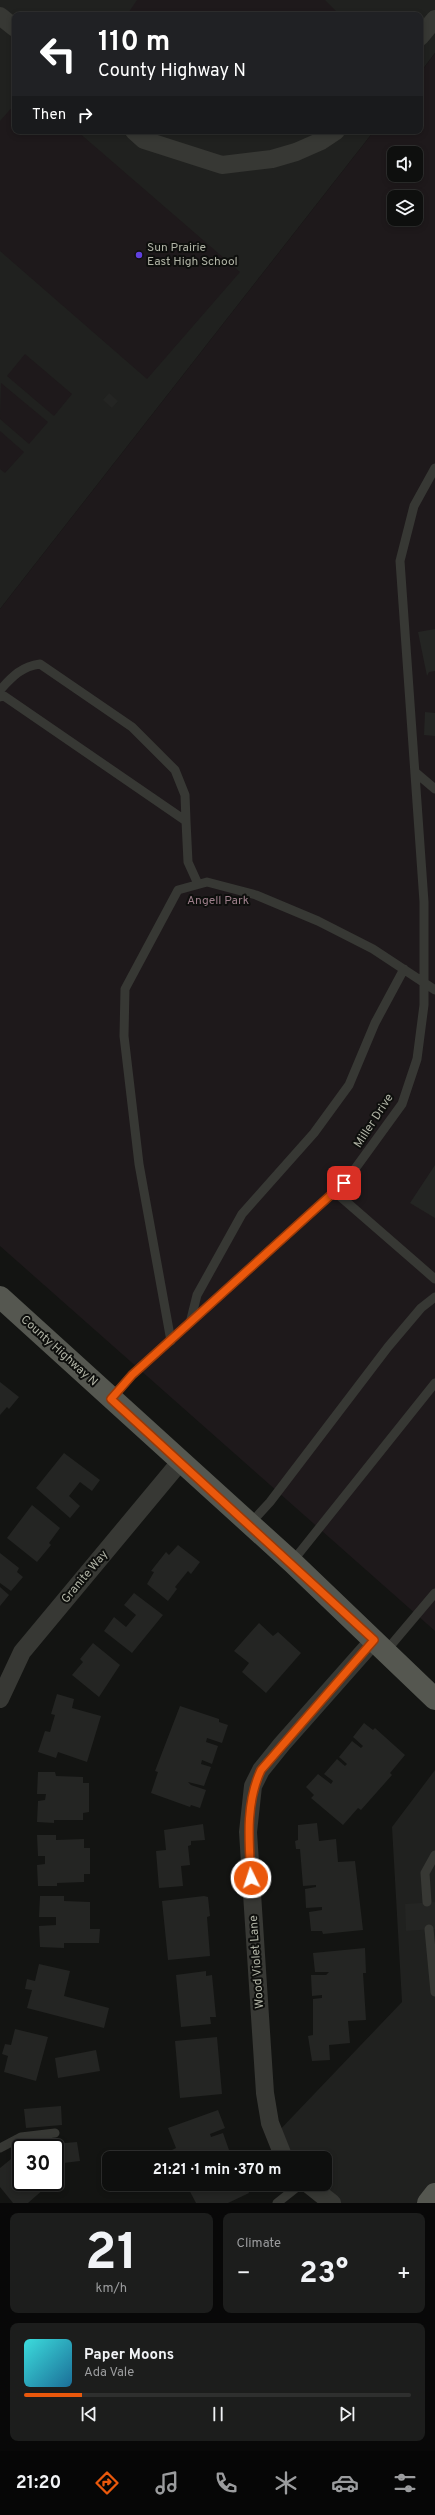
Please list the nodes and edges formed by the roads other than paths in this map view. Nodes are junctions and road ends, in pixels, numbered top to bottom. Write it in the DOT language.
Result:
graph roads {
  1 [pos="0,16"];
  2 [pos="435,19"];
  3 [pos="12,26"];
  4 [pos="423,33"];
  5 [pos="137,134"];
  6 [pos="331,134"];
  7 [pos="435,468"];
  8 [pos="0,690"];
  9 [pos="0,696"];
  10 [pos="415,772"];
  11 [pos="435,789"];
  12 [pos="186,821"];
  13 [pos="198,884"];
  14 [pos="404,968"];
  15 [pos="424,980"];
  16 [pos="435,990"];
  17 [pos="335,1192"];
  18 [pos="435,1279"];
  19 [pos="0,1297"];
  20 [pos="435,1297"];
  21 [pos="190,1323"];
  22 [pos="171,1341"];
  23 [pos="435,1383"];
  24 [pos="111,1399"];
  25 [pos="180,1462"];
  26 [pos="249,1525"];
  27 [pos="292,1562"];
  28 [pos="435,1593"];
  29 [pos="380,1646"];
  30 [pos="0,1699"];
  31 [pos="435,1699"];
  32 [pos="435,1855"];
  33 [pos="427,1902"];
  34 [pos="429,1930"];
  35 [pos="435,1992"];
  36 [pos="56,2133"];
  37 [pos="0,2148"];
  38 [pos="281,2151"];
  39 [pos="292,2191"];
  40 [pos="317,2191"];
  41 [pos="435,2194"];
  42 [pos="277,2203"];
  43 [pos="332,2203"];
  44 [pos="428,2203"];
  1 -- 3 [label="street"];
  2 -- 4 [label="street"];
  5 -- 6 [label="street"];
  7 -- 10 [label="lane, Miller Drive"];
  8 -- 12 [label="lane"];
  9 -- 12 [label="lane"];
  10 -- 11 [label="lane"];
  10 -- 15 [label="lane, Miller Drive"];
  12 -- 13 [label="lane"];
  13 -- 14 [label="lane"];
  13 -- 22 [label="lane"];
  14 -- 15 [label="lane"];
  14 -- 21 [label="lane"];
  15 -- 16 [label="lane"];
  15 -- 17 [label="lane, Miller Drive"];
  17 -- 18 [label="lane"];
  17 -- 21 [label="lane, Miller Drive"];
  19 -- 24 [label="main road, County Highway N"];
  20 -- 26 [label="lane"];
  21 -- 22 [label="lane, Miller Drive"];
  22 -- 24 [label="lane, Miller Drive"];
  23 -- 27 [label="lane"];
  24 -- 25 [label="main road, County Highway N"];
  25 -- 26 [label="main road, County Highway N"];
  25 -- 30 [label="street, Granite Way"];
  26 -- 27 [label="main road, County Highway N"];
  27 -- 29 [label="main road, County Highway N"];
  28 -- 29 [label="lane"];
  29 -- 31 [label="main road, County Highway N"];
  29 -- 38 [label="street, Wood Violet Lane"];
  32 -- 33 [label="lane"];
  34 -- 35 [label="lane"];
  36 -- 37 [label="lane"];
  39 -- 42 [label="lane"];
  40 -- 43 [label="street"];
  41 -- 44 [label="main road"];
}
